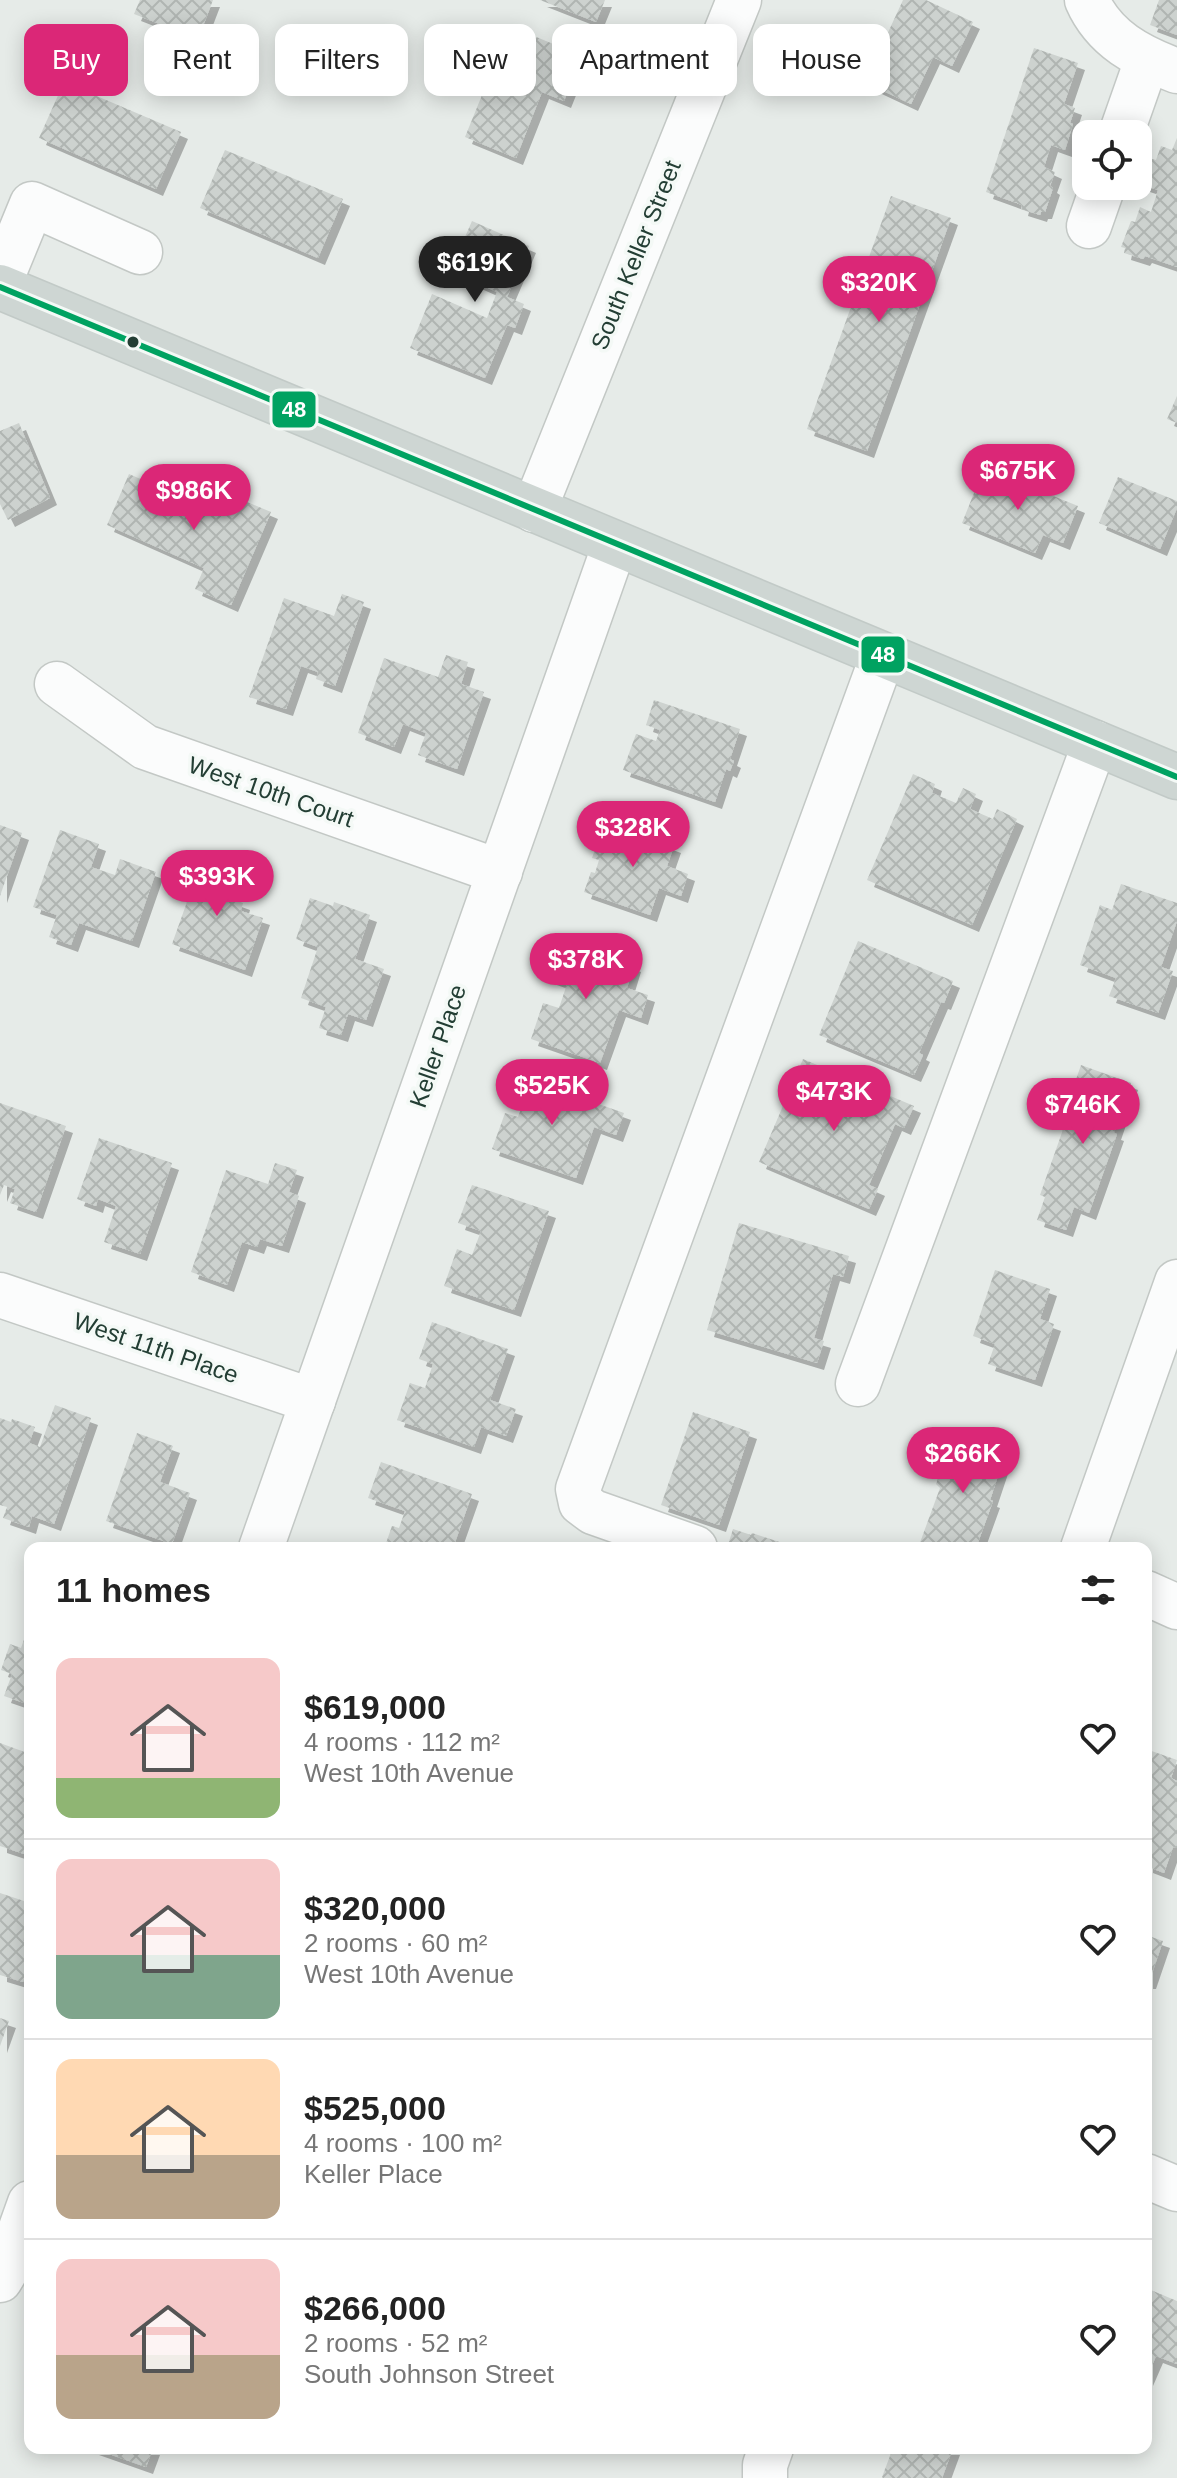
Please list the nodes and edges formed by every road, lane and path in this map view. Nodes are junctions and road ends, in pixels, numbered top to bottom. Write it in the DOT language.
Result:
graph roads {
  1 [pos="739,0"];
  2 [pos="1087,0"];
  3 [pos="1162,65"];
  4 [pos="1129,120"];
  5 [pos="1098,200"];
  6 [pos="1089,226"];
  7 [pos="140,252"];
  8 [pos="0,285"];
  9 [pos="534,510"];
  10 [pos="615,544"];
  11 [pos="883,655"];
  12 [pos="57,684"];
  13 [pos="1095,743"];
  14 [pos="1177,777"];
  15 [pos="500,872"];
  16 [pos="1177,1282"];
  17 [pos="0,1295"];
  18 [pos="858,1384"];
  19 [pos="313,1401"];
  20 [pos="263,1542"];
  21 [pos="678,1542"];
  22 [pos="1085,1542"];
  23 [pos="1152,1596"];
  24 [pos="1177,1607"];
  25 [pos="1152,2179"];
  26 [pos="1177,2189"];
  27 [pos="24,2220"];
  28 [pos="0,2280"];
  29 [pos="769,2454"];
  30 [pos="765,2478"];
  1 -- 9 [label="street, South Keller Street"];
  2 -- 3 [label="street"];
  3 -- 4 [label="street"];
  5 -- 6 [label="street"];
  7 -- 8 [label="street"];
  8 -- 9 [label="main road"];
  9 -- 10 [label="main road"];
  10 -- 11 [label="main road"];
  10 -- 15 [label="street, Keller Place"];
  11 -- 13 [label="main road"];
  11 -- 21 [label="street"];
  12 -- 15 [label="street, West 10th Court"];
  13 -- 14 [label="main road"];
  13 -- 18 [label="street"];
  15 -- 19 [label="street, Keller Place"];
  16 -- 22 [label="street"];
  17 -- 19 [label="street, West 11th Place"];
  19 -- 20 [label="street, Keller Place"];
  23 -- 24 [label="street"];
  25 -- 26 [label="street"];
  27 -- 28 [label="street"];
  29 -- 30 [label="street"];
}
